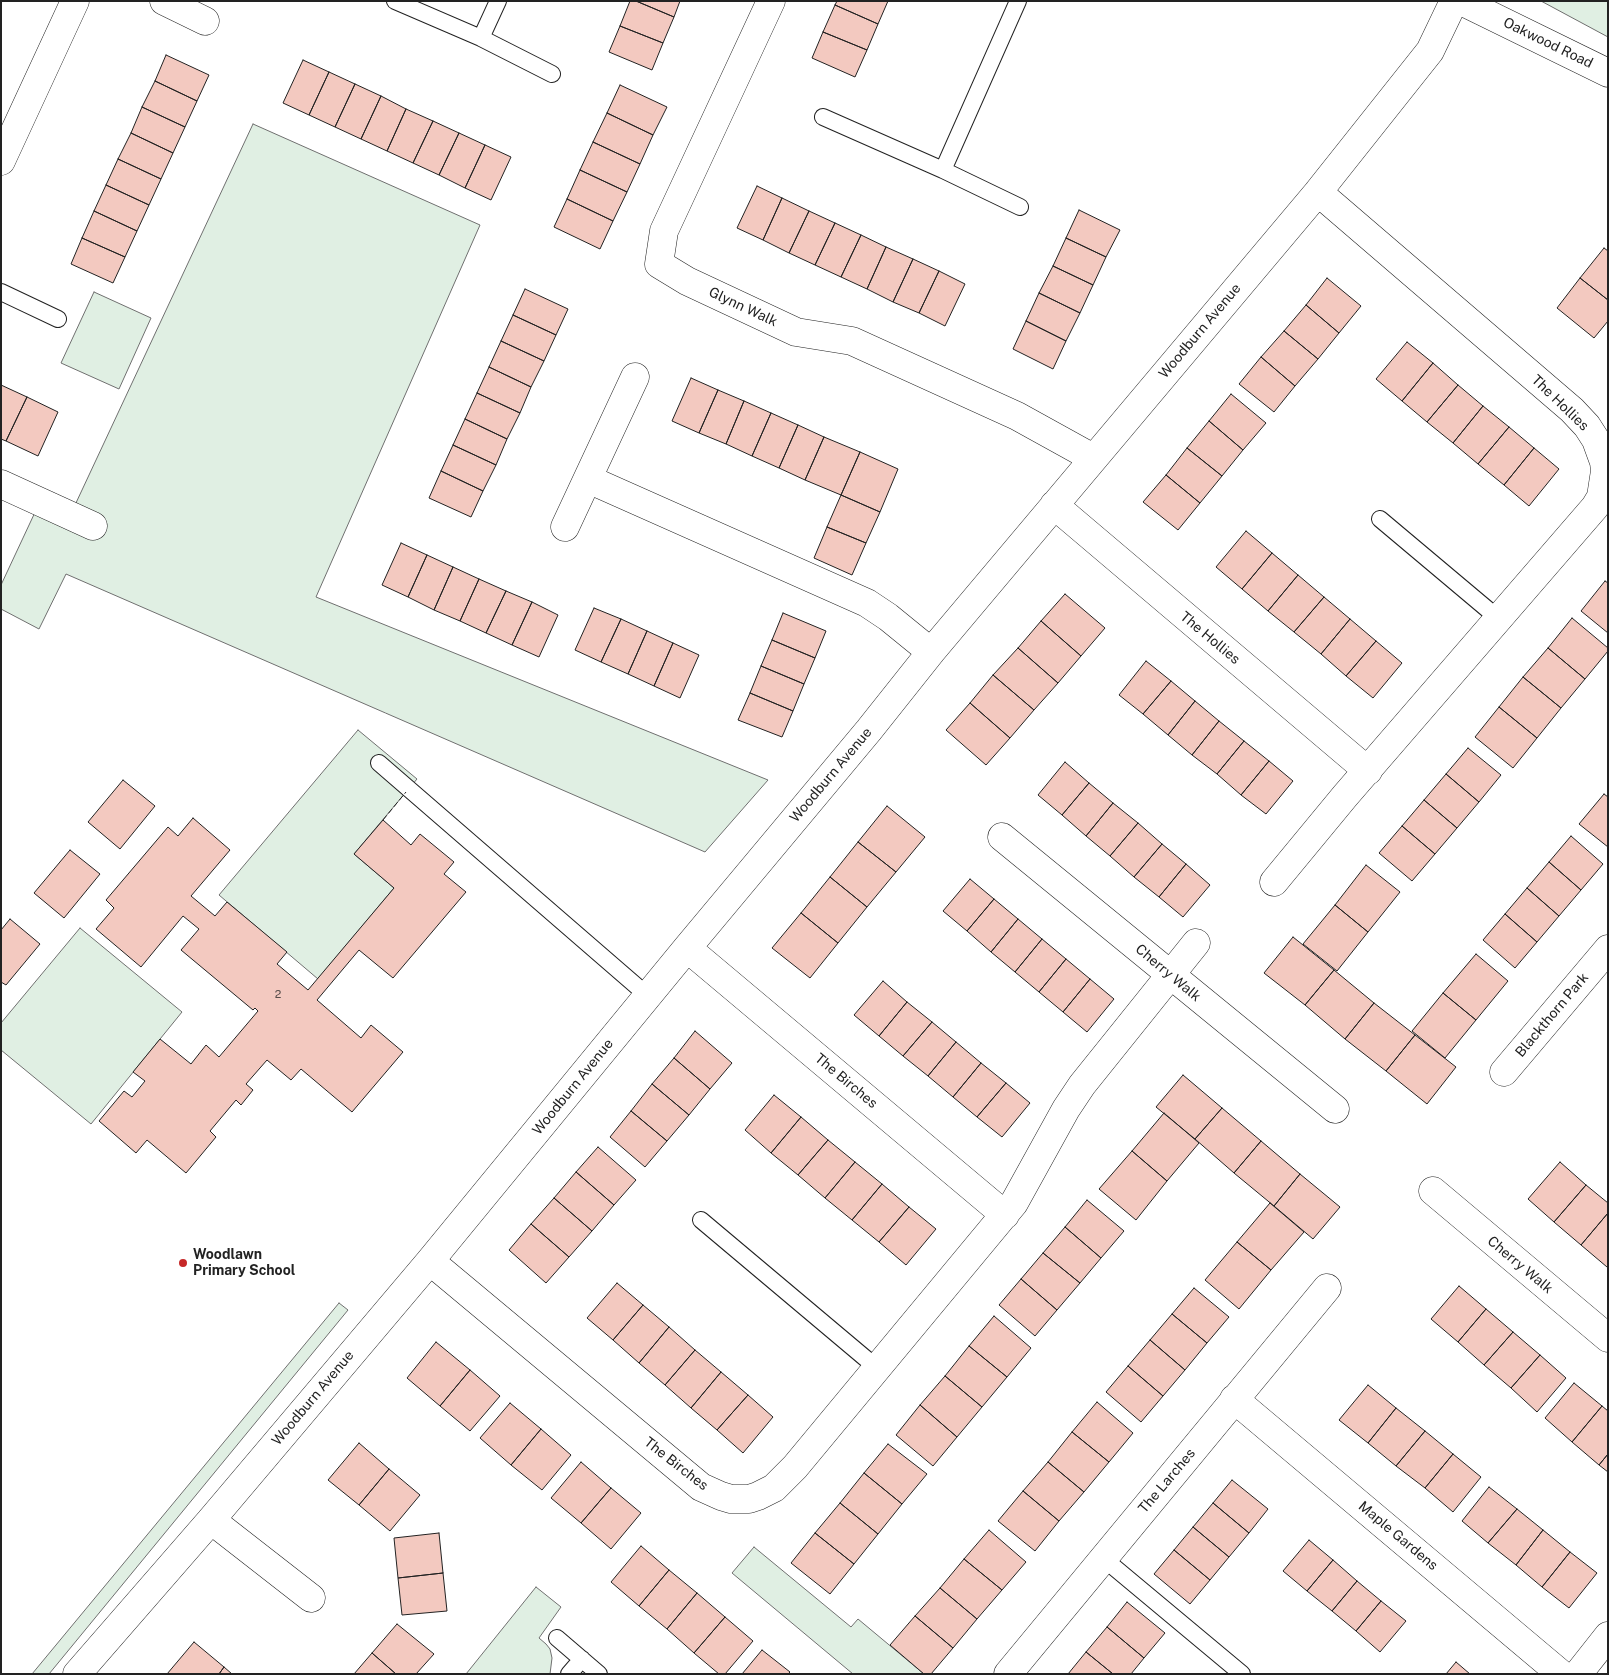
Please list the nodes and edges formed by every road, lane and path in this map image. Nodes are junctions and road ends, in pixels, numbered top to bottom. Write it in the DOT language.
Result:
graph roads {
  1 [pos="76,1"];
  2 [pos="164,1"];
  3 [pos="395,1"];
  4 [pos="498,1"];
  5 [pos="771,1"];
  6 [pos="1018,1"];
  7 [pos="1454,1"];
  8 [pos="1461,1"];
  9 [pos="205,21"];
  10 [pos="481,38"];
  11 [pos="1608,72"];
  12 [pos="552,74"];
  13 [pos="823,117"];
  14 [pos="1,160"];
  15 [pos="943,170"];
  16 [pos="1318,192"];
  17 [pos="1020,207"];
  18 [pos="1,292"];
  19 [pos="58,319"];
  20 [pos="635,377"];
  21 [pos="1093,458"];
  22 [pos="588,479"];
  23 [pos="1,484"];
  24 [pos="1054,505"];
  25 [pos="1380,518"];
  26 [pos="93,526"];
  27 [pos="566,527"];
  28 [pos="1498,619"];
  29 [pos="931,652"];
  30 [pos="379,763"];
  31 [pos="1368,771"];
  32 [pos="1002,837"];
  33 [pos="1274,882"];
  34 [pos="1196,943"];
  35 [pos="687,948"];
  36 [pos="1605,957"];
  37 [pos="1171,976"];
  38 [pos="648,996"];
  39 [pos="1504,1072"];
  40 [pos="1335,1109"];
  41 [pos="1432,1191"];
  42 [pos="1004,1215"];
  43 [pos="701,1220"];
  44 [pos="430,1261"];
  45 [pos="1327,1288"];
  46 [pos="1608,1338"];
  47 [pos="877,1368"];
  48 [pos="1234,1400"];
  49 [pos="211,1520"];
  50 [pos="1103,1558"];
  51 [pos="310,1598"];
  52 [pos="1608,1636"];
  53 [pos="557,1638"];
  54 [pos="582,1659"];
  55 [pos="77,1674"];
  56 [pos="569,1674"];
  57 [pos="599,1674"];
  58 [pos="1008,1674"];
  59 [pos="1242,1674"];
  60 [pos="1561,1674"];
  61 [pos="1578,1674"];
  1 -- 14 [label="street"];
  2 -- 9 [label="street"];
  3 -- 10 [label="lane"];
  4 -- 10 [label="lane"];
  5 -- 21 [label="street, Glynn Walk"];
  6 -- 15 [label="lane"];
  7 -- 16 [label="street, Woodburn Avenue"];
  8 -- 11 [label="street, Oakwood Road"];
  10 -- 12 [label="lane"];
  13 -- 15 [label="lane"];
  15 -- 17 [label="lane"];
  16 -- 21 [label="street, Woodburn Avenue"];
  16 -- 28 [label="street, The Hollies"];
  18 -- 19 [label="lane"];
  20 -- 22 [label="street"];
  21 -- 24 [label="street, Woodburn Avenue"];
  22 -- 27 [label="street"];
  22 -- 29 [label="street"];
  23 -- 26 [label="street"];
  24 -- 29 [label="street, Woodburn Avenue"];
  24 -- 31 [label="street, The Hollies"];
  25 -- 28 [label="lane"];
  28 -- 31 [label="street, The Hollies"];
  29 -- 35 [label="street, Woodburn Avenue"];
  30 -- 38 [label="lane"];
  31 -- 33 [label="street, The Hollies"];
  32 -- 37 [label="street, Cherry Walk"];
  34 -- 37 [label="street, The Birches"];
  35 -- 38 [label="street, Woodburn Avenue"];
  35 -- 42 [label="street, The Birches"];
  36 -- 39 [label="street, Blackthorn Park"];
  37 -- 40 [label="street, Cherry Walk"];
  37 -- 42 [label="street, The Birches"];
  38 -- 44 [label="street, Woodburn Avenue"];
  41 -- 46 [label="street, Cherry Walk"];
  42 -- 47 [label="street, The Birches"];
  43 -- 47 [label="lane"];
  44 -- 47 [label="street, The Birches"];
  44 -- 49 [label="street, Woodburn Avenue"];
  45 -- 48 [label="street, The Larches"];
  48 -- 50 [label="street, The Larches"];
  48 -- 60 [label="street, Maple Gardens"];
  49 -- 51 [label="street"];
  49 -- 55 [label="street, Woodburn Avenue"];
  50 -- 58 [label="street, The Larches"];
  50 -- 59 [label="lane"];
  52 -- 61 [label="street"];
  53 -- 54 [label="lane"];
  54 -- 56 [label="lane"];
  54 -- 57 [label="lane"];
}
